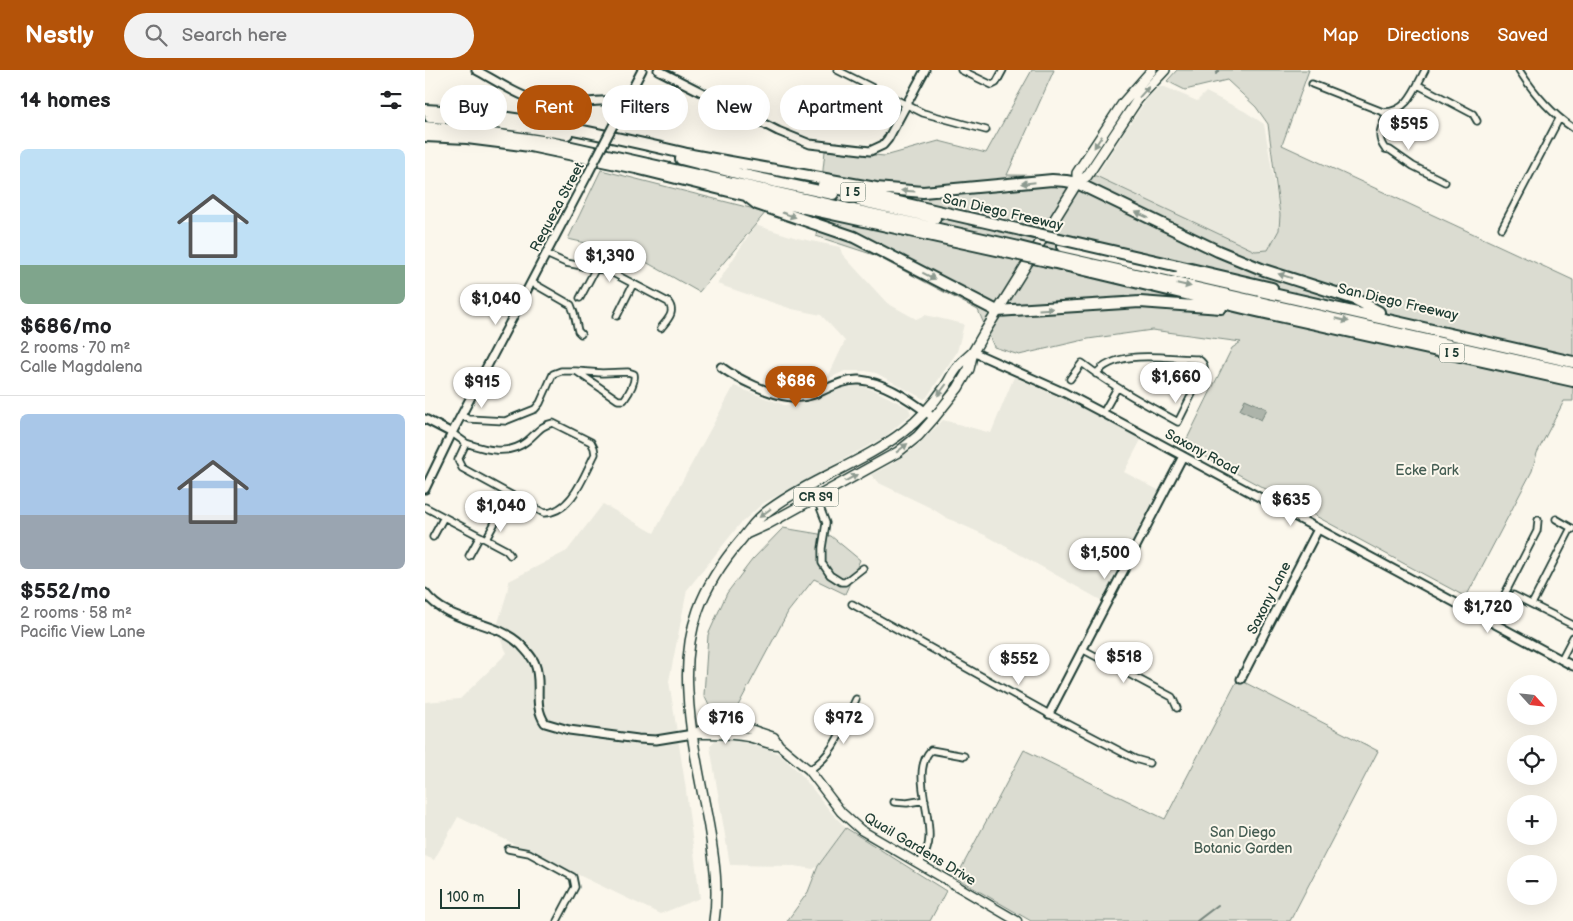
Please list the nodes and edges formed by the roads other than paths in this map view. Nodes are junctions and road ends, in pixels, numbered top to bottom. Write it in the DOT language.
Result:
graph roads {
  1 [pos="476,70"];
  2 [pos="642,70"];
  3 [pos="658,70"];
  4 [pos="837,70"];
  5 [pos="925,70"];
  6 [pos="961,70"];
  7 [pos="1003,70"];
  8 [pos="1152,70"];
  9 [pos="1165,70"];
  10 [pos="1425,70"];
  11 [pos="1519,70"];
  12 [pos="1312,84"];
  13 [pos="634,85"];
  14 [pos="1417,85"];
  15 [pos="602,100"];
  16 [pos="907,105"];
  17 [pos="425,110"];
  18 [pos="1387,112"];
  19 [pos="425,117"];
  20 [pos="1559,119"];
  21 [pos="1477,122"];
  22 [pos="425,127"];
  23 [pos="1573,128"];
  24 [pos="611,130"];
  25 [pos="986,130"];
  26 [pos="425,136"];
  27 [pos="685,154"];
  28 [pos="1445,182"];
  29 [pos="1077,183"];
  30 [pos="745,195"];
  31 [pos="1502,228"];
  32 [pos="1020,233"];
  33 [pos="1017,251"];
  34 [pos="547,254"];
  35 [pos="1049,258"];
  36 [pos="596,268"];
  37 [pos="531,282"];
  38 [pos="633,284"];
  39 [pos="580,298"];
  40 [pos="1252,310"];
  41 [pos="997,312"];
  42 [pos="1379,312"];
  43 [pos="617,316"];
  44 [pos="661,328"];
  45 [pos="581,334"];
  46 [pos="973,352"];
  47 [pos="1573,356"];
  48 [pos="1573,362"];
  49 [pos="721,367"];
  50 [pos="576,371"];
  51 [pos="1573,373"];
  52 [pos="1096,374"];
  53 [pos="1070,379"];
  54 [pos="1573,381"];
  55 [pos="1117,388"];
  56 [pos="925,411"];
  57 [pos="1103,413"];
  58 [pos="462,416"];
  59 [pos="935,418"];
  60 [pos="425,419"];
  61 [pos="452,433"];
  62 [pos="466,444"];
  63 [pos="1183,456"];
  64 [pos="426,484"];
  65 [pos="816,497"];
  66 [pos="425,506"];
  67 [pos="444,517"];
  68 [pos="498,517"];
  69 [pos="1555,519"];
  70 [pos="1538,520"];
  71 [pos="1572,528"];
  72 [pos="1319,529"];
  73 [pos="746,534"];
  74 [pos="433,537"];
  75 [pos="483,537"];
  76 [pos="510,555"];
  77 [pos="469,556"];
  78 [pos="863,568"];
  79 [pos="425,593"];
  80 [pos="1513,595"];
  81 [pos="852,604"];
  82 [pos="1532,604"];
  83 [pos="1490,623"];
  84 [pos="1573,625"];
  85 [pos="1573,636"];
  86 [pos="1082,649"];
  87 [pos="1561,660"];
  88 [pos="1573,666"];
  89 [pos="1241,680"];
  90 [pos="856,699"];
  91 [pos="1177,708"];
  92 [pos="1049,714"];
  93 [pos="693,734"];
  94 [pos="964,756"];
  95 [pos="1149,763"];
  96 [pos="809,770"];
  97 [pos="925,800"];
  98 [pos="894,802"];
  99 [pos="508,849"];
  100 [pos="920,863"];
  101 [pos="557,921"];
  102 [pos="714,921"];
  103 [pos="1017,921"];
  1 -- 15 [label="street"];
  2 -- 13 [label="street, Requeza Street"];
  3 -- 16 [label="street"];
  4 -- 16 [label="street"];
  5 -- 16 [label="street"];
  6 -- 7 [label="street"];
  8 -- 29 [label="main road, CR S9, one-way"];
  29 -- 9 [label="main road, CR S9, one-way"];
  10 -- 14 [label="street"];
  11 -- 20 [label="street"];
  12 -- 18 [label="street"];
  14 -- 18 [label="street"];
  14 -- 21 [label="street"];
  16 -- 25 [label="street"];
  17 -- 27 [label="highway, San Diego Freeway / I 5"];
  18 -- 28 [label="street"];
  19 -- 32 [label="highway"];
  20 -- 23 [label="street"];
  20 -- 31 [label="street"];
  22 -- 33 [label="highway"];
  24 -- 34 [label="street, Requeza Street, bridge"];
  26 -- 30 [label="highway, I 5"];
  29 -- 27 [label="highway, one-way"];
  27 -- 32 [label="highway, San Diego Freeway / I 5"];
  29 -- 41 [label="main road, CR S9"];
  42 -- 29 [label="highway, one-way"];
  30 -- 33 [label="highway, I 5"];
  30 -- 41 [label="highway, one-way"];
  32 -- 42 [label="highway, San Diego Freeway / I 5, bridge"];
  32 -- 48 [label="highway"];
  33 -- 35 [label="highway, I 5, bridge"];
  34 -- 36 [label="street"];
  34 -- 37 [label="street, Requeza Street"];
  35 -- 40 [label="highway, I 5"];
  35 -- 51 [label="highway, one-way"];
  36 -- 38 [label="street"];
  36 -- 39 [label="street"];
  37 -- 45 [label="street"];
  37 -- 58 [label="street, Requeza Street"];
  38 -- 43 [label="street"];
  38 -- 44 [label="street"];
  41 -- 40 [label="highway, one-way"];
  40 -- 54 [label="highway, I 5"];
  41 -- 46 [label="main road, CR S9"];
  42 -- 47 [label="highway, San Diego Freeway / I 5"];
  46 -- 56 [label="main road, CR S9, one-way"];
  46 -- 57 [label="street, Saxony Road"];
  46 -- 59 [label="main road, CR S9"];
  49 -- 56 [label="street"];
  50 -- 50 [label="street"];
  50 -- 58 [label="street"];
  52 -- 53 [label="street"];
  52 -- 55 [label="street"];
  52 -- 55 [label="street"];
  55 -- 57 [label="street"];
  56 -- 59 [label="street"];
  56 -- 73 [label="main road, CR S9, one-way"];
  57 -- 63 [label="street, Saxony Road"];
  58 -- 61 [label="street, Requeza Street"];
  65 -- 59 [label="main road, CR S9, one-way"];
  60 -- 61 [label="street"];
  61 -- 62 [label="street"];
  61 -- 64 [label="street, Requeza Street"];
  62 -- 62 [label="street"];
  63 -- 72 [label="street, Saxony Road"];
  63 -- 86 [label="street"];
  65 -- 73 [label="main road, CR S9"];
  65 -- 78 [label="street"];
  66 -- 67 [label="street"];
  67 -- 74 [label="street"];
  67 -- 75 [label="street"];
  68 -- 75 [label="street"];
  69 -- 71 [label="street"];
  70 -- 83 [label="street"];
  71 -- 82 [label="street"];
  72 -- 83 [label="street, Saxony Road"];
  72 -- 89 [label="street, Saxony Lane"];
  73 -- 93 [label="main road, CR S9"];
  75 -- 76 [label="street"];
  75 -- 77 [label="street"];
  79 -- 93 [label="street"];
  80 -- 82 [label="street"];
  81 -- 92 [label="street"];
  82 -- 84 [label="street"];
  83 -- 87 [label="street, Saxony Road"];
  85 -- 87 [label="street"];
  86 -- 91 [label="street"];
  86 -- 92 [label="street"];
  87 -- 88 [label="street, Saxony Road"];
  90 -- 96 [label="street"];
  92 -- 95 [label="street"];
  93 -- 96 [label="main road, Quail Gardens Drive"];
  93 -- 102 [label="main road, CR S9"];
  94 -- 97 [label="street"];
  96 -- 100 [label="main road, Quail Gardens Drive"];
  97 -- 98 [label="street"];
  97 -- 100 [label="street"];
  99 -- 101 [label="street"];
  100 -- 103 [label="main road, Quail Gardens Drive"];
}
